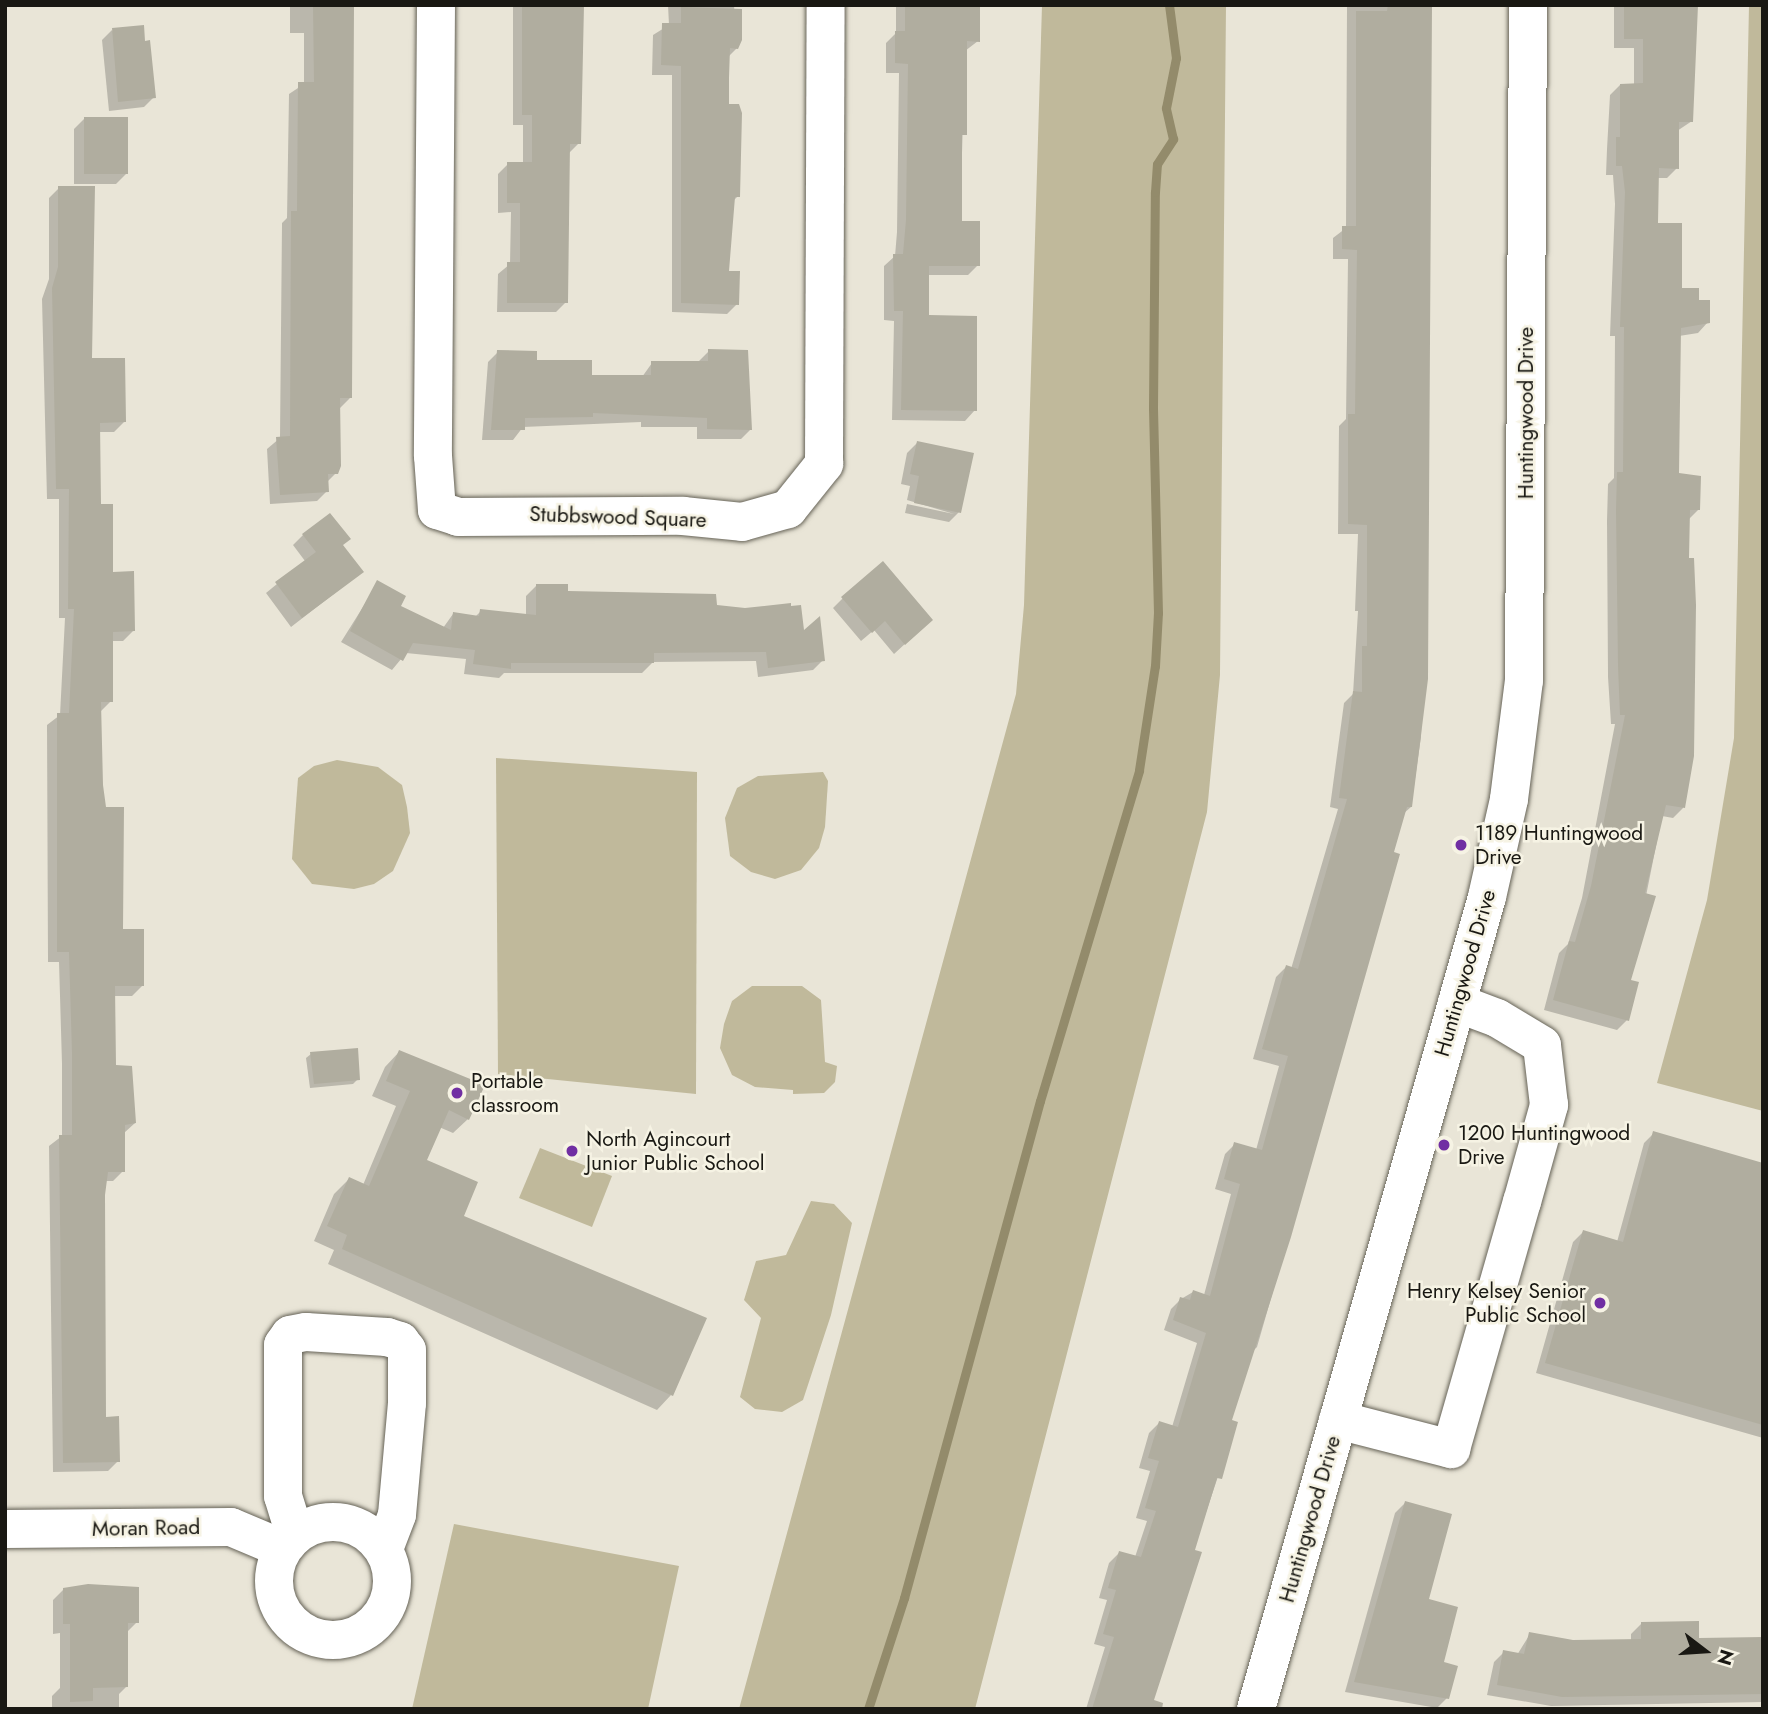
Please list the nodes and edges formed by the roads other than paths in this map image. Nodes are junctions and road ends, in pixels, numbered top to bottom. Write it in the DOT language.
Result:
graph roads {
  1 [pos="436,5"];
  2 [pos="826,5"];
  3 [pos="1528,5"];
  4 [pos="1457,1003"];
  5 [pos="1338,1420"];
  6 [pos="5,1529"];
  7 [pos="289,1542"];
  8 [pos="384,1549"];
  9 [pos="1256,1709"];
  1 -- 2 [label="street, Stubbswood Square"];
  3 -- 4 [label="street, Huntingwood Drive"];
  4 -- 5 [label="street, Huntingwood Drive"];
  4 -- 5 [label="street"];
  5 -- 9 [label="street, Huntingwood Drive"];
  6 -- 7 [label="street, Moran Road"];
  7 -- 8 [label="street"];
  7 -- 8 [label="street"];
  7 -- 8 [label="street"];
}
